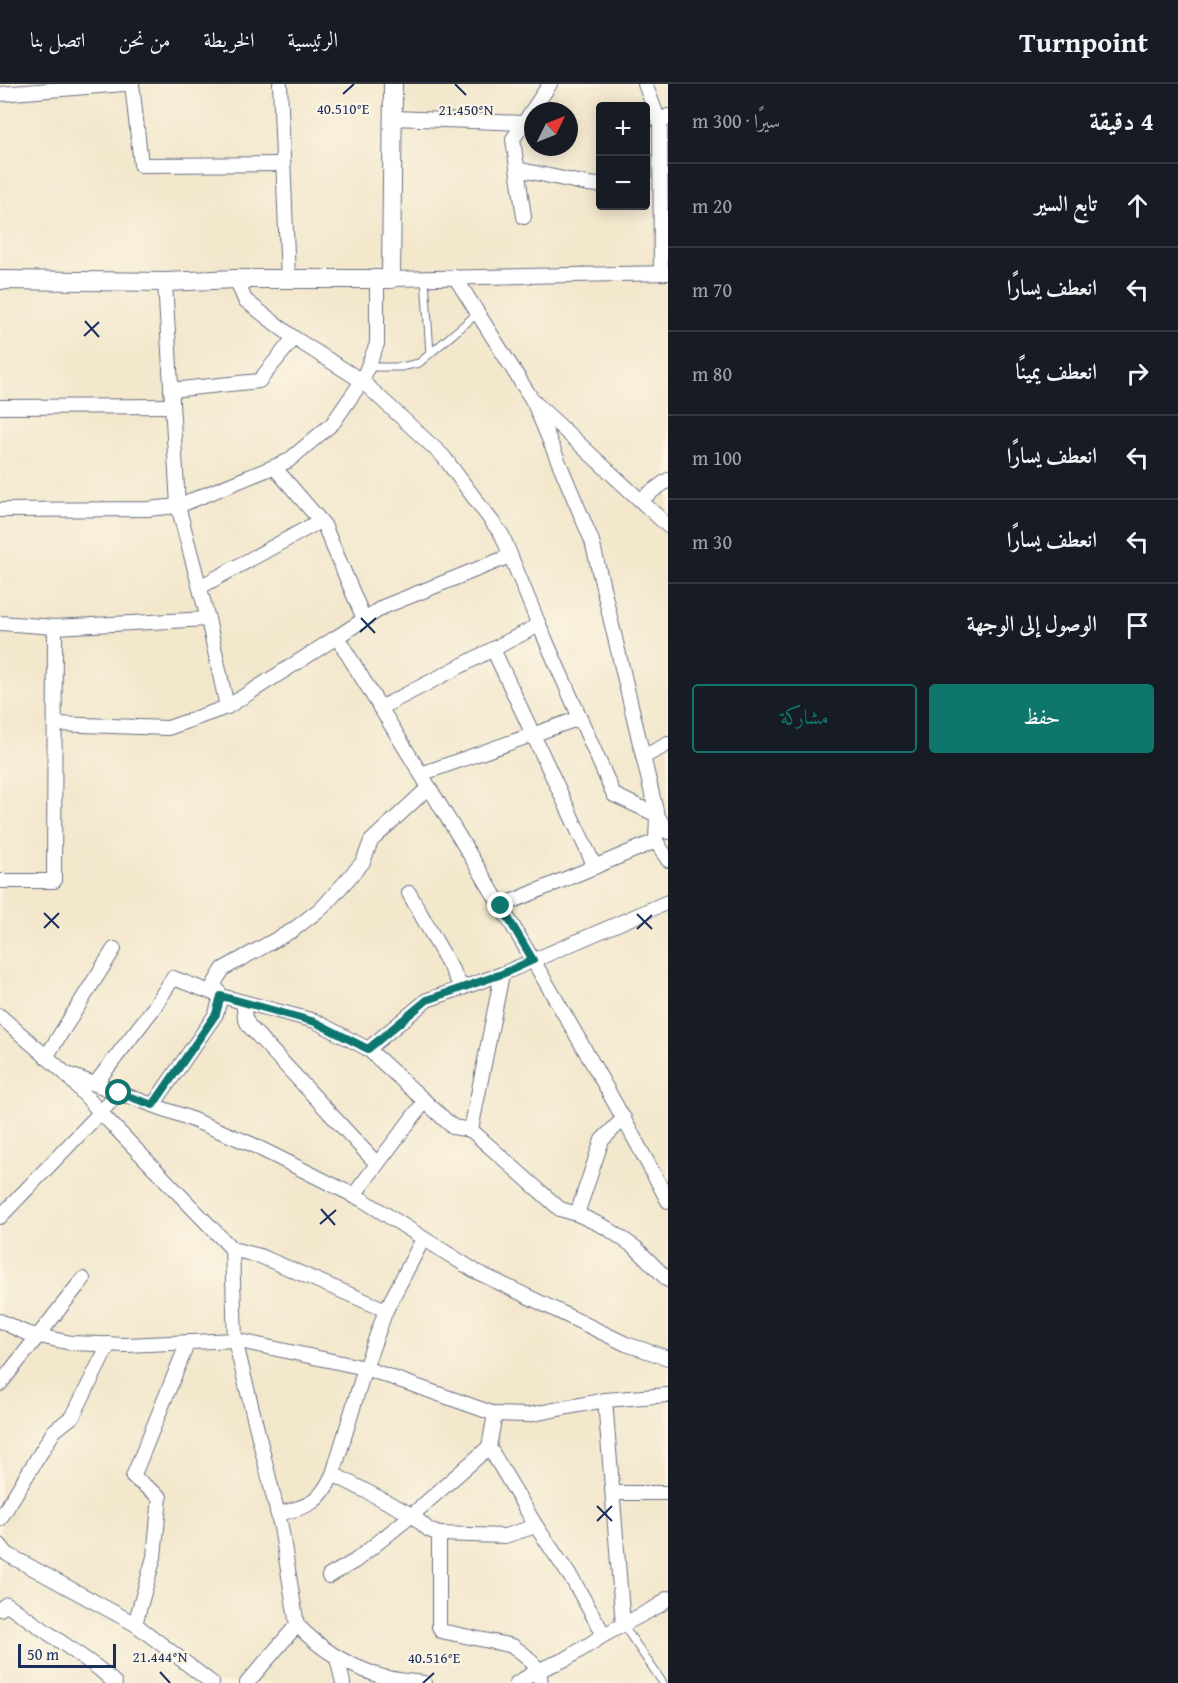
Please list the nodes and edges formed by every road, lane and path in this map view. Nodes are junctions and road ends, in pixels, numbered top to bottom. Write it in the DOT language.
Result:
graph roads {
  1 [pos="124,84"];
  2 [pos="132,84"];
  3 [pos="280,84"];
  4 [pos="393,84"];
  5 [pos="550,84"];
  6 [pos="645,84"];
  7 [pos="0,94"];
  8 [pos="538,102"];
  9 [pos="393,118"];
  10 [pos="524,123"];
  11 [pos="665,123"];
  12 [pos="283,164"];
  13 [pos="517,169"];
  14 [pos="596,185"];
  15 [pos="650,185"];
  16 [pos="660,185"];
  17 [pos="524,217"];
  18 [pos="664,273"];
  19 [pos="455,277"];
  20 [pos="425,278"];
  21 [pos="236,279"];
  22 [pos="288,279"];
  23 [pos="384,279"];
  24 [pos="0,280"];
  25 [pos="165,282"];
  26 [pos="478,313"];
  27 [pos="294,338"];
  28 [pos="430,354"];
  29 [pos="368,368"];
  30 [pos="362,381"];
  31 [pos="171,390"];
  32 [pos="533,401"];
  33 [pos="172,406"];
  34 [pos="0,407"];
  35 [pos="274,467"];
  36 [pos="668,480"];
  37 [pos="640,500"];
  38 [pos="178,506"];
  39 [pos="0,510"];
  40 [pos="320,521"];
  41 [pos="668,526"];
  42 [pos="510,556"];
  43 [pos="200,586"];
  44 [pos="208,619"];
  45 [pos="364,619"];
  46 [pos="0,623"];
  47 [pos="539,625"];
  48 [pos="55,627"];
  49 [pos="337,637"];
  50 [pos="493,649"];
  51 [pos="227,707"];
  52 [pos="381,708"];
  53 [pos="580,718"];
  54 [pos="55,724"];
  55 [pos="533,735"];
  56 [pos="668,744"];
  57 [pos="643,757"];
  58 [pos="421,774"];
  59 [pos="429,788"];
  60 [pos="662,814"];
  61 [pos="668,832"];
  62 [pos="656,841"];
  63 [pos="668,860"];
  64 [pos="595,867"];
  65 [pos="0,881"];
  66 [pos="409,893"];
  67 [pos="668,902"];
  68 [pos="501,906"];
  69 [pos="114,949"];
  70 [pos="533,960"];
  71 [pos="502,974"];
  72 [pos="462,988"];
  73 [pos="221,996"];
  74 [pos="243,1002"];
  75 [pos="0,1017"];
  76 [pos="368,1049"];
  77 [pos="46,1057"];
  78 [pos="65,1073"];
  79 [pos="95,1084"];
  80 [pos="119,1093"];
  81 [pos="424,1101"];
  82 [pos="153,1105"];
  83 [pos="100,1112"];
  84 [pos="624,1118"];
  85 [pos="471,1130"];
  86 [pos="377,1164"];
  87 [pos="353,1196"];
  88 [pos="668,1201"];
  89 [pos="577,1214"];
  90 [pos="0,1217"];
  91 [pos="423,1239"];
  92 [pos="232,1249"];
  93 [pos="83,1279"];
  94 [pos="668,1280"];
  95 [pos="386,1310"];
  96 [pos="0,1321"];
  97 [pos="39,1336"];
  98 [pos="235,1340"];
  99 [pos="189,1342"];
  100 [pos="109,1344"];
  101 [pos="668,1358"];
  102 [pos="365,1368"];
  103 [pos="0,1384"];
  104 [pos="668,1395"];
  105 [pos="605,1400"];
  106 [pos="495,1414"];
  107 [pos="489,1447"];
  108 [pos="333,1474"];
  109 [pos="613,1493"];
  110 [pos="668,1493"];
  111 [pos="278,1514"];
  112 [pos="412,1515"];
  113 [pos="0,1519"];
  114 [pos="536,1526"];
  115 [pos="439,1534"];
  116 [pos="0,1545"];
  117 [pos="329,1576"];
  118 [pos="665,1603"];
  119 [pos="0,1609"];
  120 [pos="135,1624"];
  121 [pos="297,1625"];
  122 [pos="623,1625"];
  123 [pos="604,1635"];
  124 [pos="337,1658"];
  125 [pos="540,1676"];
  126 [pos="100,1678"];
  127 [pos="115,1683"];
  128 [pos="212,1683"];
  129 [pos="247,1683"];
  130 [pos="343,1683"];
  131 [pos="424,1683"];
  132 [pos="517,1683"];
  133 [pos="663,1683"];
  1 -- 7 [label="street"];
  2 -- 12 [label="street"];
  3 -- 12 [label="street"];
  4 -- 9 [label="main road"];
  5 -- 8 [label="street"];
  6 -- 11 [label="street"];
  9 -- 10 [label="street"];
  9 -- 23 [label="main road"];
  10 -- 13 [label="street"];
  11 -- 16 [label="street"];
  12 -- 22 [label="street"];
  13 -- 14 [label="street"];
  13 -- 17 [label="street"];
  15 -- 16 [label="street"];
  16 -- 18 [label="street"];
  18 -- 19 [label="street"];
  19 -- 20 [label="street"];
  19 -- 26 [label="street"];
  20 -- 23 [label="street"];
  20 -- 28 [label="lane"];
  21 -- 22 [label="main road"];
  21 -- 25 [label="main road"];
  21 -- 27 [label="street"];
  22 -- 23 [label="main road"];
  23 -- 29 [label="street"];
  24 -- 25 [label="main road"];
  25 -- 31 [label="street"];
  26 -- 28 [label="lane"];
  26 -- 32 [label="street"];
  27 -- 30 [label="street"];
  27 -- 31 [label="street"];
  28 -- 29 [label="lane"];
  29 -- 30 [label="street"];
  30 -- 35 [label="street"];
  30 -- 42 [label="street"];
  31 -- 33 [label="street"];
  32 -- 37 [label="street"];
  32 -- 57 [label="street"];
  33 -- 34 [label="street"];
  33 -- 38 [label="street"];
  35 -- 38 [label="street"];
  35 -- 40 [label="street"];
  36 -- 37 [label="street"];
  37 -- 41 [label="street"];
  38 -- 39 [label="street"];
  38 -- 43 [label="street"];
  40 -- 43 [label="street"];
  40 -- 45 [label="street"];
  42 -- 45 [label="street"];
  42 -- 47 [label="street"];
  43 -- 44 [label="street"];
  44 -- 48 [label="street"];
  44 -- 51 [label="street"];
  45 -- 49 [label="street"];
  46 -- 48 [label="street"];
  47 -- 50 [label="street"];
  47 -- 53 [label="street"];
  48 -- 54 [label="street"];
  49 -- 51 [label="street"];
  49 -- 52 [label="street"];
  50 -- 52 [label="street"];
  50 -- 55 [label="street"];
  51 -- 54 [label="street"];
  52 -- 58 [label="street"];
  53 -- 55 [label="street"];
  53 -- 60 [label="street"];
  54 -- 65 [label="street"];
  55 -- 58 [label="street"];
  55 -- 64 [label="street"];
  56 -- 57 [label="street"];
  57 -- 60 [label="street"];
  58 -- 59 [label="street"];
  59 -- 68 [label="street"];
  59 -- 73 [label="street"];
  60 -- 61 [label="street"];
  60 -- 62 [label="street"];
  62 -- 63 [label="street"];
  62 -- 64 [label="street"];
  64 -- 68 [label="street"];
  66 -- 72 [label="street"];
  67 -- 70 [label="street"];
  68 -- 70 [label="street"];
  69 -- 77 [label="street"];
  70 -- 71 [label="street"];
  70 -- 84 [label="street"];
  71 -- 72 [label="street"];
  71 -- 85 [label="street"];
  72 -- 76 [label="street"];
  73 -- 74 [label="street"];
  73 -- 79 [label="street"];
  73 -- 82 [label="street"];
  74 -- 76 [label="street"];
  74 -- 86 [label="street"];
  75 -- 77 [label="street"];
  76 -- 81 [label="street"];
  77 -- 78 [label="street"];
  78 -- 79 [label="street"];
  78 -- 83 [label="street"];
  79 -- 80 [label="street"];
  80 -- 82 [label="street"];
  80 -- 83 [label="street"];
  81 -- 85 [label="street"];
  81 -- 86 [label="street"];
  82 -- 87 [label="street"];
  83 -- 90 [label="street"];
  83 -- 92 [label="street"];
  84 -- 88 [label="street"];
  84 -- 89 [label="street"];
  85 -- 89 [label="street"];
  86 -- 87 [label="street"];
  87 -- 91 [label="street"];
  89 -- 94 [label="street"];
  91 -- 95 [label="street"];
  91 -- 101 [label="street"];
  92 -- 95 [label="street"];
  92 -- 98 [label="street"];
  93 -- 97 [label="street"];
  95 -- 102 [label="street"];
  96 -- 97 [label="street"];
  97 -- 100 [label="street"];
  97 -- 103 [label="street"];
  98 -- 99 [label="street"];
  98 -- 102 [label="street"];
  98 -- 111 [label="street"];
  99 -- 100 [label="street"];
  99 -- 120 [label="street"];
  100 -- 113 [label="street"];
  102 -- 106 [label="street"];
  102 -- 108 [label="street"];
  104 -- 105 [label="street"];
  105 -- 106 [label="street"];
  105 -- 109 [label="street"];
  106 -- 107 [label="street"];
  107 -- 112 [label="street"];
  107 -- 114 [label="street"];
  108 -- 111 [label="street"];
  108 -- 112 [label="street"];
  109 -- 110 [label="street"];
  109 -- 122 [label="street"];
  111 -- 121 [label="street"];
  112 -- 115 [label="street"];
  112 -- 117 [label="street"];
  114 -- 115 [label="street"];
  114 -- 123 [label="street"];
  115 -- 125 [label="street"];
  116 -- 120 [label="street"];
  118 -- 122 [label="street"];
  119 -- 126 [label="street"];
  120 -- 128 [label="street"];
  121 -- 124 [label="street"];
  121 -- 129 [label="street"];
  122 -- 123 [label="street"];
  122 -- 133 [label="lane"];
  123 -- 125 [label="street"];
  124 -- 130 [label="street"];
  124 -- 131 [label="street"];
  125 -- 132 [label="street"];
  126 -- 127 [label="street"];
}
